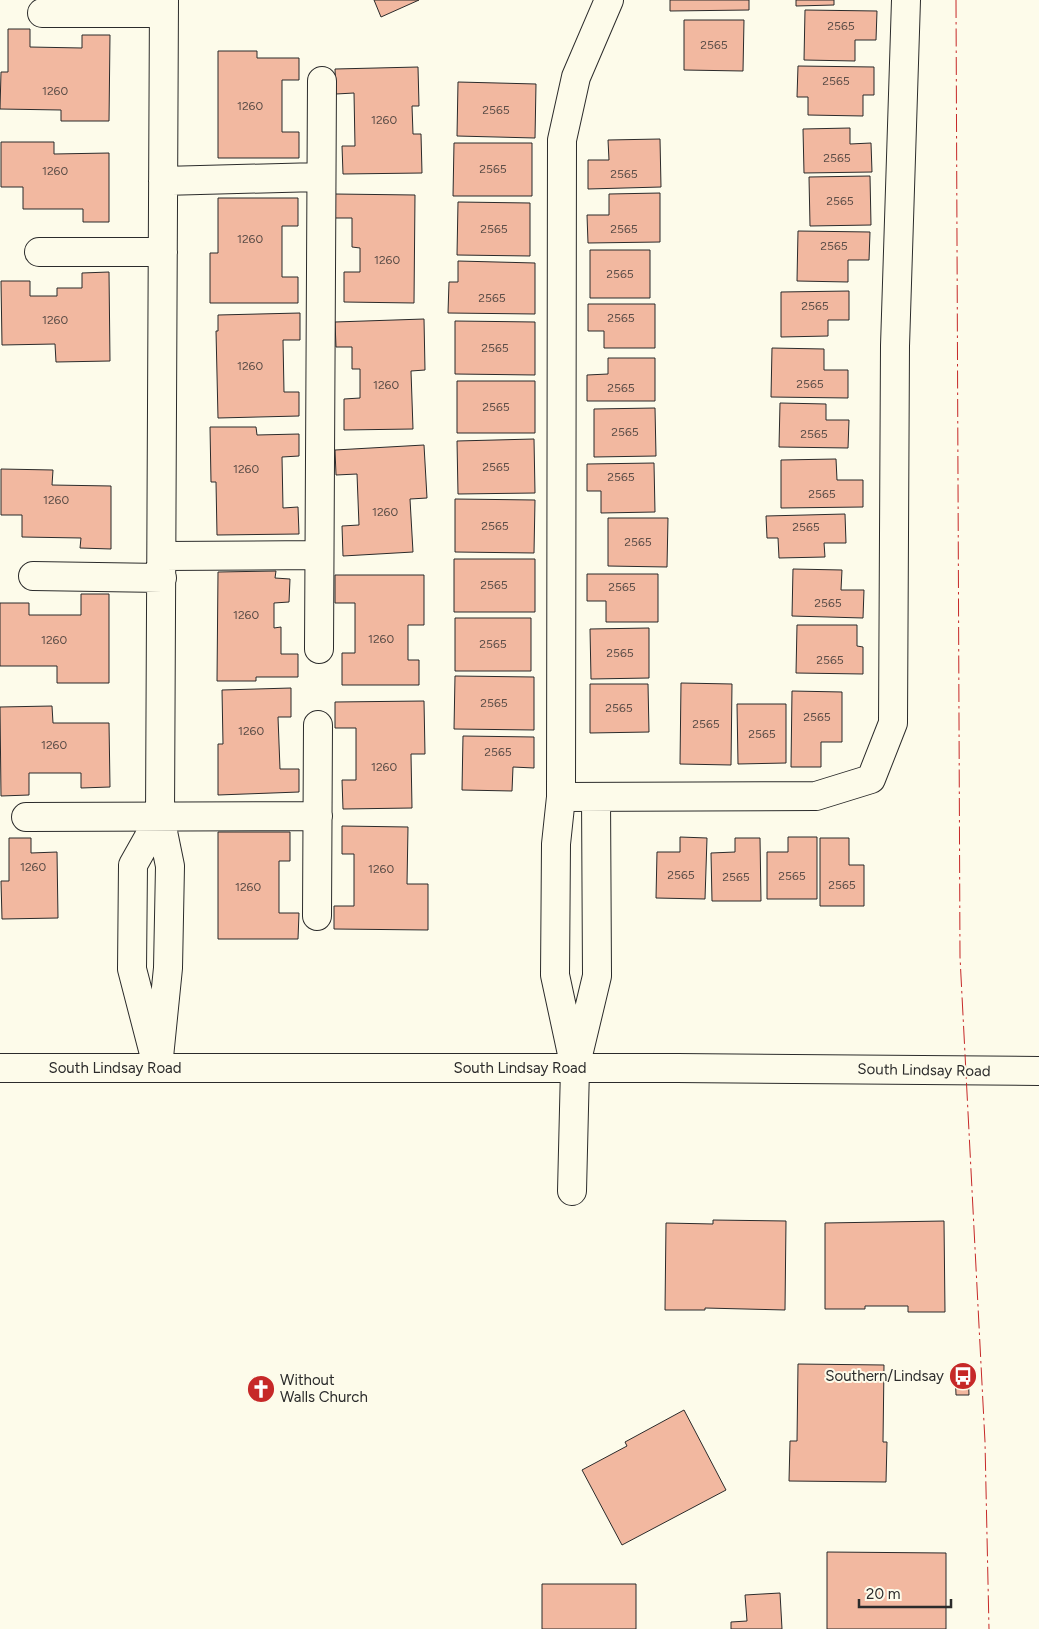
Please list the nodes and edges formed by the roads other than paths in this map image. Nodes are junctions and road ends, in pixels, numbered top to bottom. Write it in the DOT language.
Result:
graph roads {
  1 [pos="609,0"];
  2 [pos="906,0"];
  3 [pos="164,6"];
  4 [pos="42,13"];
  5 [pos="322,81"];
  6 [pos="320,177"];
  7 [pos="163,180"];
  8 [pos="39,252"];
  9 [pos="163,252"];
  10 [pos="320,555"];
  11 [pos="162,566"];
  12 [pos="33,576"];
  13 [pos="320,649"];
  14 [pos="318,725"];
  15 [pos="561,797"];
  16 [pos="596,797"];
  17 [pos="318,816"];
  18 [pos="160,817"];
  19 [pos="26,818"];
  20 [pos="133,899"];
  21 [pos="169,900"];
  22 [pos="317,916"];
  23 [pos="158,1067"];
  24 [pos="0,1068"];
  25 [pos="575,1068"];
  26 [pos="1039,1071"];
  27 [pos="572,1191"];
  1 -- 15 [label="street"];
  2 -- 16 [label="street"];
  3 -- 4 [label="street"];
  3 -- 7 [label="street"];
  5 -- 6 [label="street"];
  6 -- 7 [label="street"];
  6 -- 10 [label="street"];
  7 -- 9 [label="street"];
  8 -- 9 [label="street"];
  9 -- 11 [label="street"];
  10 -- 11 [label="street"];
  10 -- 13 [label="street"];
  11 -- 12 [label="street"];
  11 -- 18 [label="street"];
  14 -- 17 [label="street"];
  15 -- 16 [label="street"];
  15 -- 25 [label="street"];
  16 -- 25 [label="street"];
  17 -- 18 [label="street"];
  17 -- 22 [label="street"];
  18 -- 19 [label="street"];
  18 -- 20 [label="street"];
  18 -- 21 [label="street"];
  20 -- 21 [label="street"];
  20 -- 23 [label="street"];
  21 -- 23 [label="street"];
  23 -- 24 [label="street, South Lindsay Road"];
  23 -- 25 [label="street, South Lindsay Road"];
  25 -- 26 [label="street, South Lindsay Road"];
  25 -- 27 [label="street"];
}
